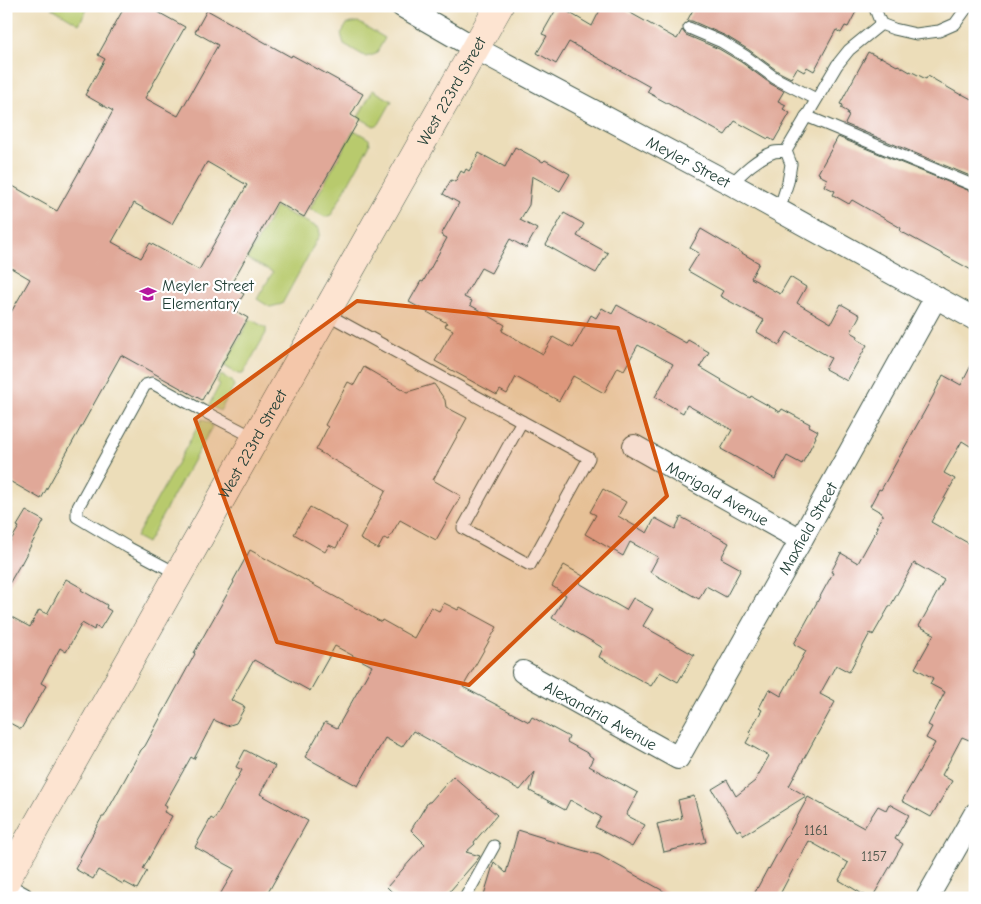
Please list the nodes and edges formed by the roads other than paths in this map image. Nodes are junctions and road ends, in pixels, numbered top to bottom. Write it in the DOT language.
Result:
graph roads {
  1 [pos="402,6"];
  2 [pos="499,6"];
  3 [pos="874,6"];
  4 [pos="968,6"];
  5 [pos="881,24"];
  6 [pos="689,28"];
  7 [pos="476,48"];
  8 [pos="816,99"];
  9 [pos="806,116"];
  10 [pos="786,152"];
  11 [pos="731,184"];
  12 [pos="975,186"];
  13 [pos="778,210"];
  14 [pos="936,297"];
  15 [pos="325,313"];
  16 [pos="973,313"];
  17 [pos="522,421"];
  18 [pos="255,438"];
  19 [pos="634,446"];
  20 [pos="802,540"];
  21 [pos="178,574"];
  22 [pos="523,672"];
  23 [pos="678,758"];
  24 [pos="975,814"];
  25 [pos="494,846"];
  26 [pos="6,880"];
  27 [pos="6,890"];
  28 [pos="22,898"];
  29 [pos="465,898"];
  30 [pos="928,898"];
  1 -- 7 [label="street, Meyler Street"];
  2 -- 7 [label="main road, West 223rd Street"];
  3 -- 5 [label="lane"];
  4 -- 5 [label="lane"];
  5 -- 8 [label="lane"];
  6 -- 8 [label="lane"];
  7 -- 11 [label="street, Meyler Street"];
  7 -- 15 [label="main road, West 223rd Street"];
  8 -- 9 [label="lane"];
  9 -- 10 [label="lane"];
  9 -- 12 [label="lane"];
  10 -- 11 [label="lane"];
  10 -- 13 [label="lane"];
  11 -- 13 [label="street, Meyler Street"];
  13 -- 14 [label="street, Meyler Street"];
  14 -- 16 [label="street, Meyler Street"];
  14 -- 20 [label="street, Maxfield Street"];
  15 -- 17 [label="lane"];
  15 -- 18 [label="main road, West 223rd Street"];
  17 -- 17 [label="lane"];
  18 -- 21 [label="main road, West 223rd Street"];
  18 -- 21 [label="lane"];
  19 -- 20 [label="street, Marigold Avenue"];
  20 -- 23 [label="street, Maxfield Street"];
  21 -- 26 [label="main road, West 223rd Street"];
  22 -- 23 [label="street, Alexandria Avenue"];
  24 -- 30 [label="street"];
  25 -- 29 [label="lane"];
  27 -- 28 [label="street"];
}
